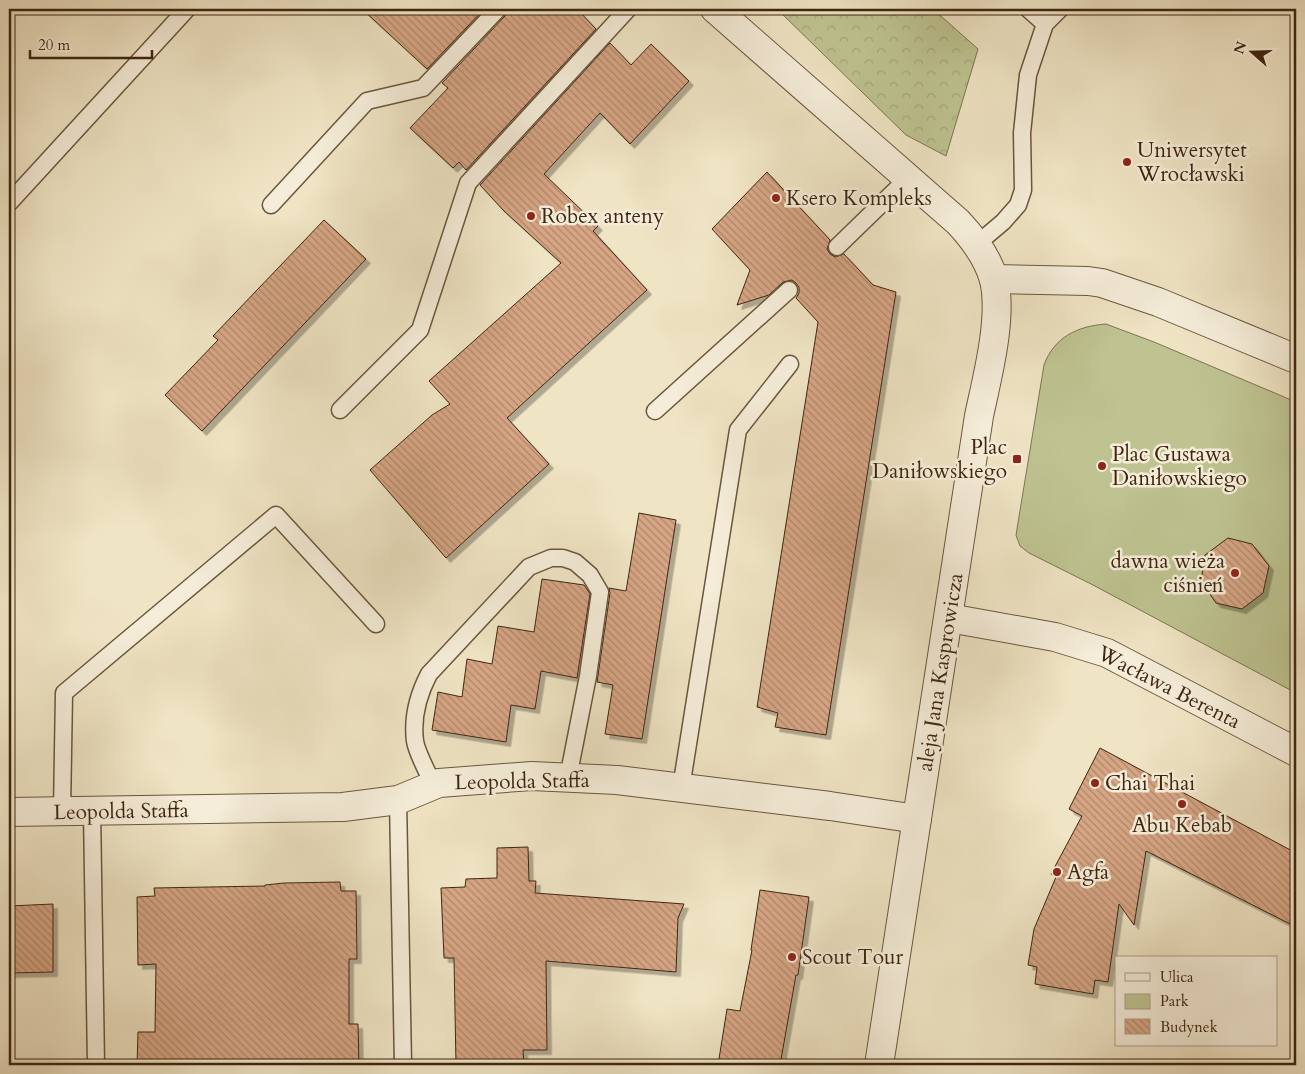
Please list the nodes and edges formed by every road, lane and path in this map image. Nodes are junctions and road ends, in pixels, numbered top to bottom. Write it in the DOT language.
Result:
graph roads {
  1 [pos="187,9"];
  2 [pos="498,9"];
  3 [pos="628,9"];
  4 [pos="715,9"];
  5 [pos="1028,9"];
  6 [pos="1060,9"];
  7 [pos="1045,24"];
  8 [pos="908,178"];
  9 [pos="9,204"];
  10 [pos="271,205"];
  11 [pos="977,244"];
  12 [pos="837,247"];
  13 [pos="994,279"];
  14 [pos="789,290"];
  15 [pos="1296,359"];
  16 [pos="790,364"];
  17 [pos="340,410"];
  18 [pos="655,411"];
  19 [pos="949,618"];
  20 [pos="376,624"];
  21 [pos="1296,752"];
  22 [pos="568,778"];
  23 [pos="433,785"];
  24 [pos="681,788"];
  25 [pos="398,800"];
  26 [pos="92,811"];
  27 [pos="9,812"];
  28 [pos="62,812"];
  29 [pos="917,819"];
  30 [pos="96,1065"];
  31 [pos="403,1065"];
  32 [pos="879,1065"];
  1 -- 9 [label="lane"];
  2 -- 10 [label="lane"];
  3 -- 17 [label="lane"];
  4 -- 8 [label="street, aleja Jana Kasprowicza"];
  5 -- 7 [label="lane"];
  6 -- 7 [label="lane"];
  7 -- 11 [label="lane"];
  8 -- 11 [label="street, aleja Jana Kasprowicza"];
  8 -- 12 [label="lane"];
  11 -- 13 [label="street, aleja Jana Kasprowicza"];
  13 -- 15 [label="street"];
  13 -- 19 [label="street, aleja Jana Kasprowicza"];
  14 -- 18 [label="lane"];
  16 -- 24 [label="lane"];
  19 -- 21 [label="street, Wacława Berenta"];
  19 -- 29 [label="street, aleja Jana Kasprowicza"];
  20 -- 28 [label="lane"];
  22 -- 23 [label="street, Leopolda Staffa"];
  22 -- 23 [label="lane"];
  22 -- 24 [label="street, Leopolda Staffa"];
  23 -- 25 [label="street, Leopolda Staffa"];
  24 -- 29 [label="street, Leopolda Staffa"];
  25 -- 26 [label="street, Leopolda Staffa"];
  25 -- 31 [label="lane"];
  26 -- 28 [label="street, Leopolda Staffa"];
  26 -- 30 [label="lane"];
  27 -- 28 [label="street, Leopolda Staffa"];
  29 -- 32 [label="street, aleja Jana Kasprowicza"];
}
